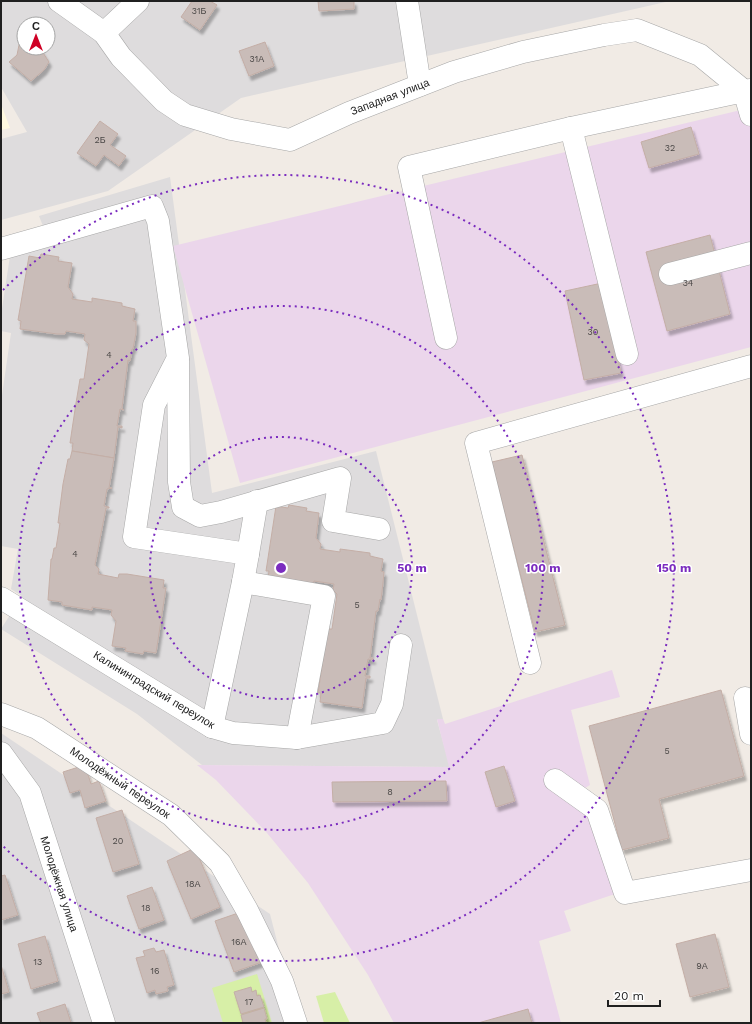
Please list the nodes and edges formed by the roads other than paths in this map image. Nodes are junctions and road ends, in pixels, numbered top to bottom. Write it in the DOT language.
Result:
graph roads {
  1 [pos="59,1"];
  2 [pos="138,1"];
  3 [pos="407,1"];
  4 [pos="104,33"];
  5 [pos="420,85"];
  6 [pos="748,90"];
  7 [pos="751,114"];
  8 [pos="571,128"];
  9 [pos="1,249"];
  10 [pos="751,253"];
  11 [pos="670,274"];
  12 [pos="446,338"];
  13 [pos="627,354"];
  14 [pos="178,358"];
  15 [pos="751,366"];
  16 [pos="257,501"];
  17 [pos="379,529"];
  18 [pos="248,554"];
  19 [pos="243,582"];
  20 [pos="1,598"];
  21 [pos="401,645"];
  22 [pos="530,663"];
  23 [pos="746,698"];
  24 [pos="1,714"];
  25 [pos="212,727"];
  26 [pos="751,734"];
  27 [pos="297,738"];
  28 [pos="1,753"];
  29 [pos="555,780"];
  30 [pos="751,870"];
  31 [pos="104,1023"];
  32 [pos="296,1023"];
  1 -- 4 [label="street, Западная улица"];
  2 -- 4 [label="street"];
  3 -- 5 [label="street"];
  4 -- 5 [label="street, Западная улица"];
  5 -- 6 [label="street, Западная улица"];
  6 -- 7 [label="street"];
  6 -- 8 [label="street"];
  8 -- 12 [label="street"];
  8 -- 13 [label="street"];
  9 -- 14 [label="street"];
  10 -- 11 [label="street"];
  14 -- 16 [label="street"];
  14 -- 18 [label="street"];
  15 -- 22 [label="street"];
  16 -- 17 [label="street"];
  16 -- 18 [label="street"];
  18 -- 19 [label="street"];
  19 -- 25 [label="street"];
  19 -- 27 [label="street"];
  20 -- 25 [label="street, Калининградский переулок"];
  21 -- 27 [label="street, Калининградский переулок"];
  23 -- 26 [label="street"];
  24 -- 32 [label="street, Молодёжный переулок"];
  25 -- 27 [label="street, Калининградский переулок"];
  28 -- 31 [label="street, Молодёжная улица"];
  29 -- 30 [label="street"];
}
